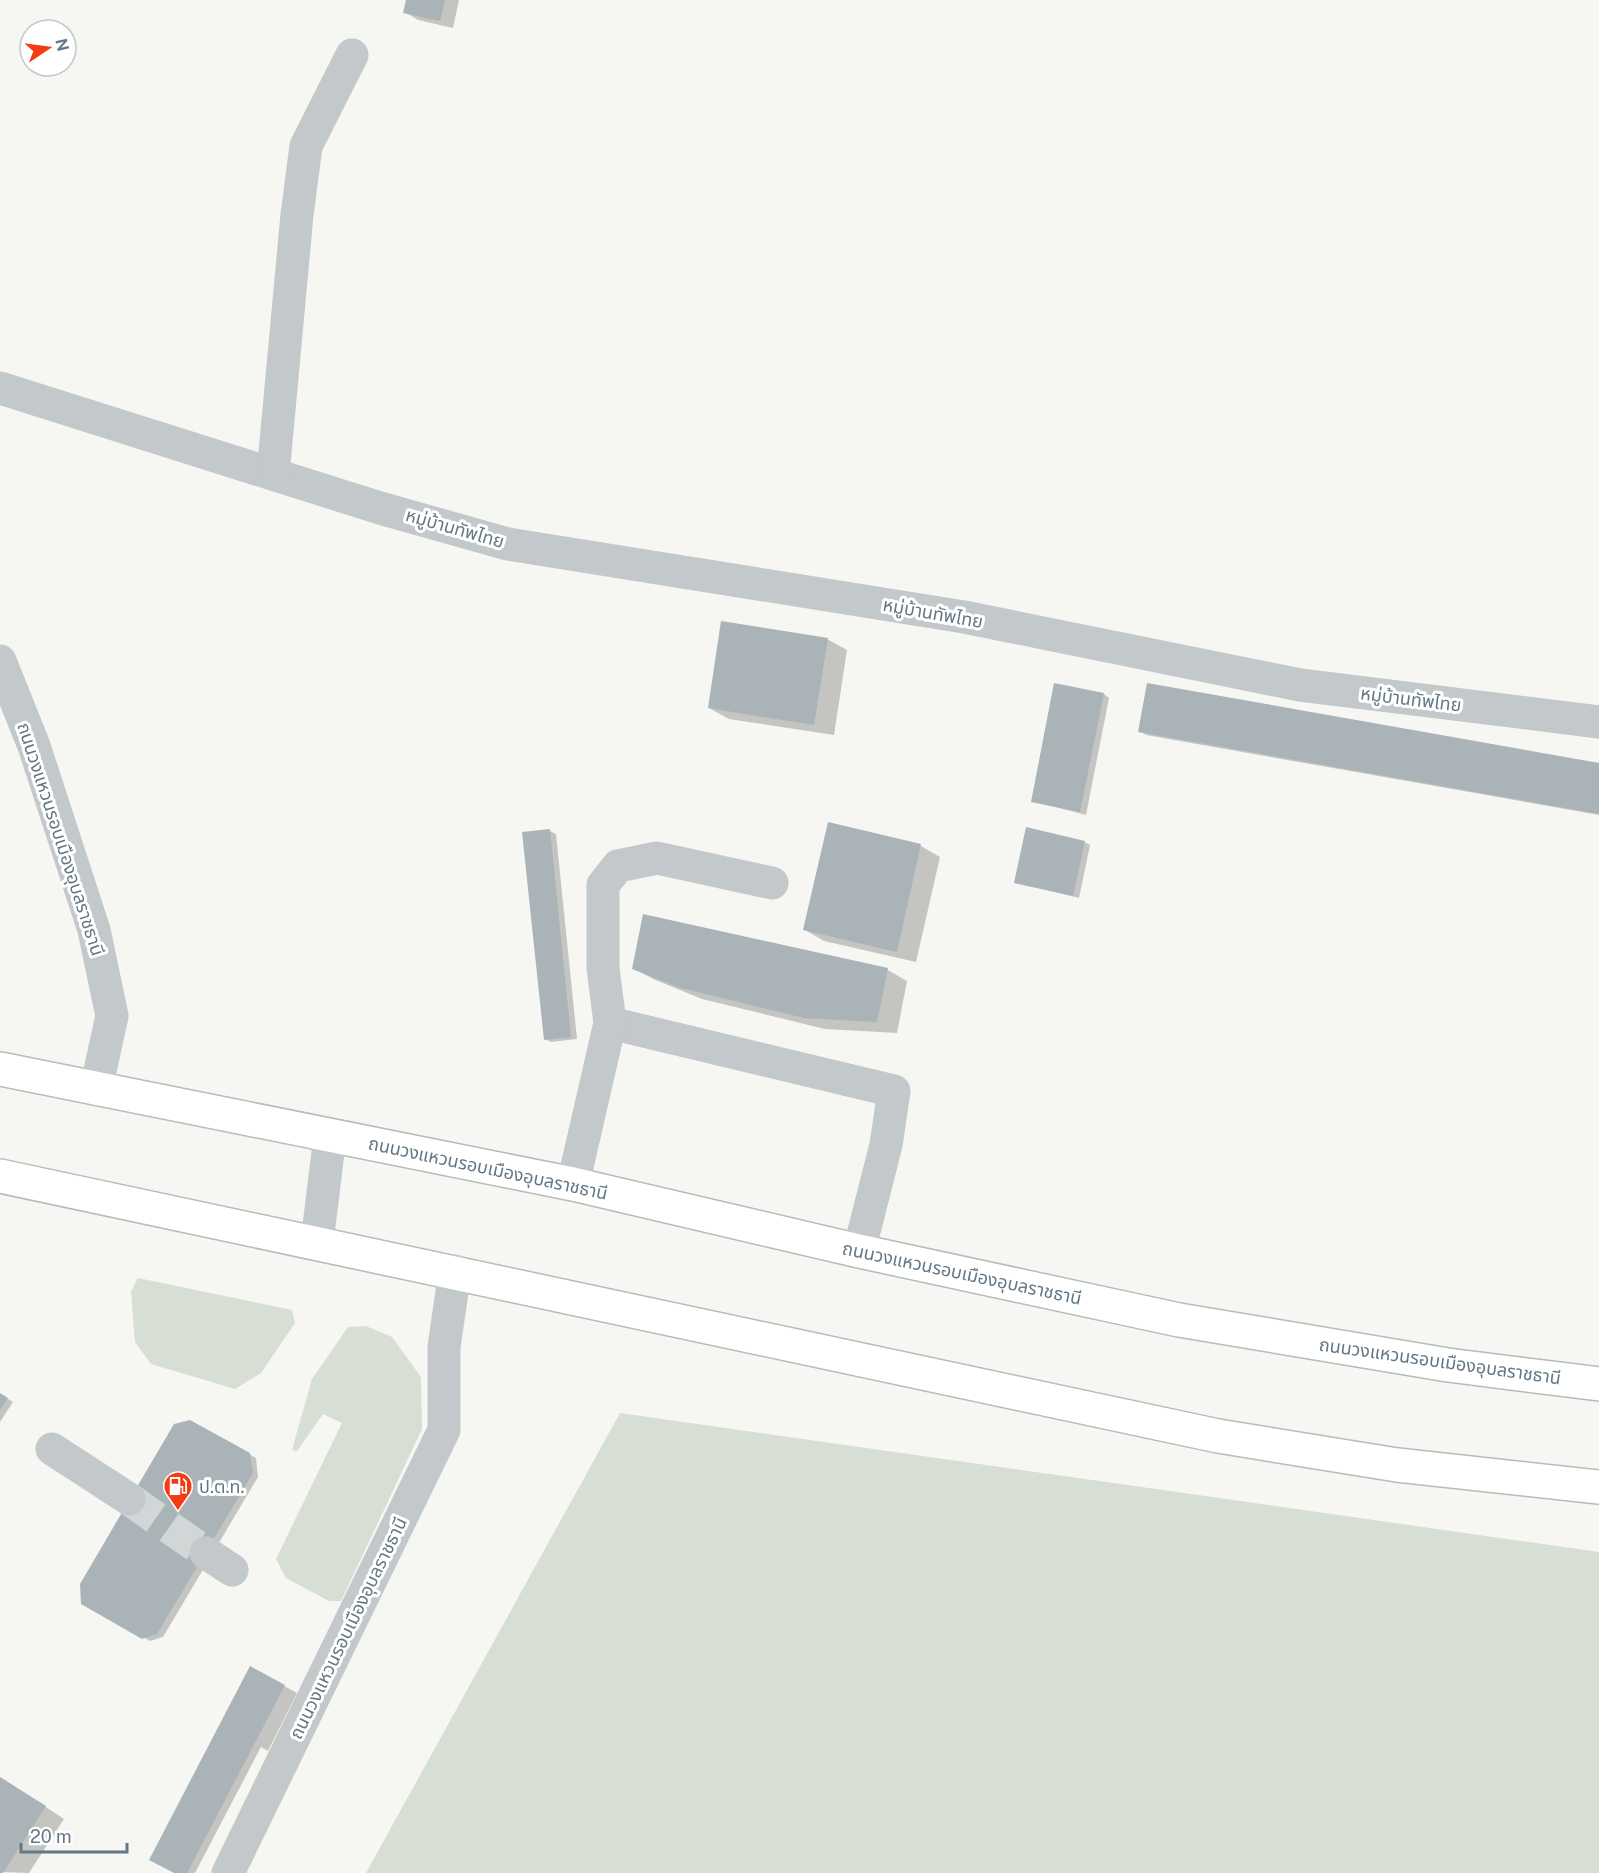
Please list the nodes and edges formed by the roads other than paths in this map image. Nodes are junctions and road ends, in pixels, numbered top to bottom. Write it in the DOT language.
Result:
graph roads {
  1 [pos="352,55"];
  2 [pos="0,388"];
  3 [pos="273,474"];
  4 [pos="0,661"];
  5 [pos="1599,722"];
  6 [pos="772,884"];
  7 [pos="610,1023"];
  8 [pos="0,1069"];
  9 [pos="96,1089"];
  10 [pos="330,1136"];
  11 [pos="0,1176"];
  12 [pos="573,1184"];
  13 [pos="317,1242"];
  14 [pos="859,1251"];
  15 [pos="455,1271"];
  16 [pos="1599,1384"];
  17 [pos="52,1449"];
  18 [pos="1599,1487"];
  19 [pos="129,1499"];
  20 [pos="228,1873"];
  1 -- 3 [label="street"];
  2 -- 3 [label="street, หมู่บ้านทัพไทย"];
  3 -- 5 [label="street, หมู่บ้านทัพไทย"];
  4 -- 9 [label="street, ถนนวงแหวนรอบเมืองอุบลราชธานี"];
  6 -- 7 [label="street"];
  7 -- 12 [label="street"];
  7 -- 14 [label="street"];
  8 -- 9 [label="highway, ถนนวงแหวนรอบเมืองอุบลราชธานี"];
  9 -- 10 [label="highway, ถนนวงแหวนรอบเมืองอุบลราชธานี"];
  10 -- 12 [label="highway, ถนนวงแหวนรอบเมืองอุบลราชธานี"];
  10 -- 13 [label="street"];
  11 -- 13 [label="highway"];
  12 -- 14 [label="highway, ถนนวงแหวนรอบเมืองอุบลราชธานี"];
  13 -- 15 [label="highway"];
  14 -- 16 [label="highway, ถนนวงแหวนรอบเมืองอุบลราชธานี"];
  15 -- 18 [label="highway"];
  15 -- 20 [label="street, ถนนวงแหวนรอบเมืองอุบลราชธานี"];
  17 -- 19 [label="street"];
}
